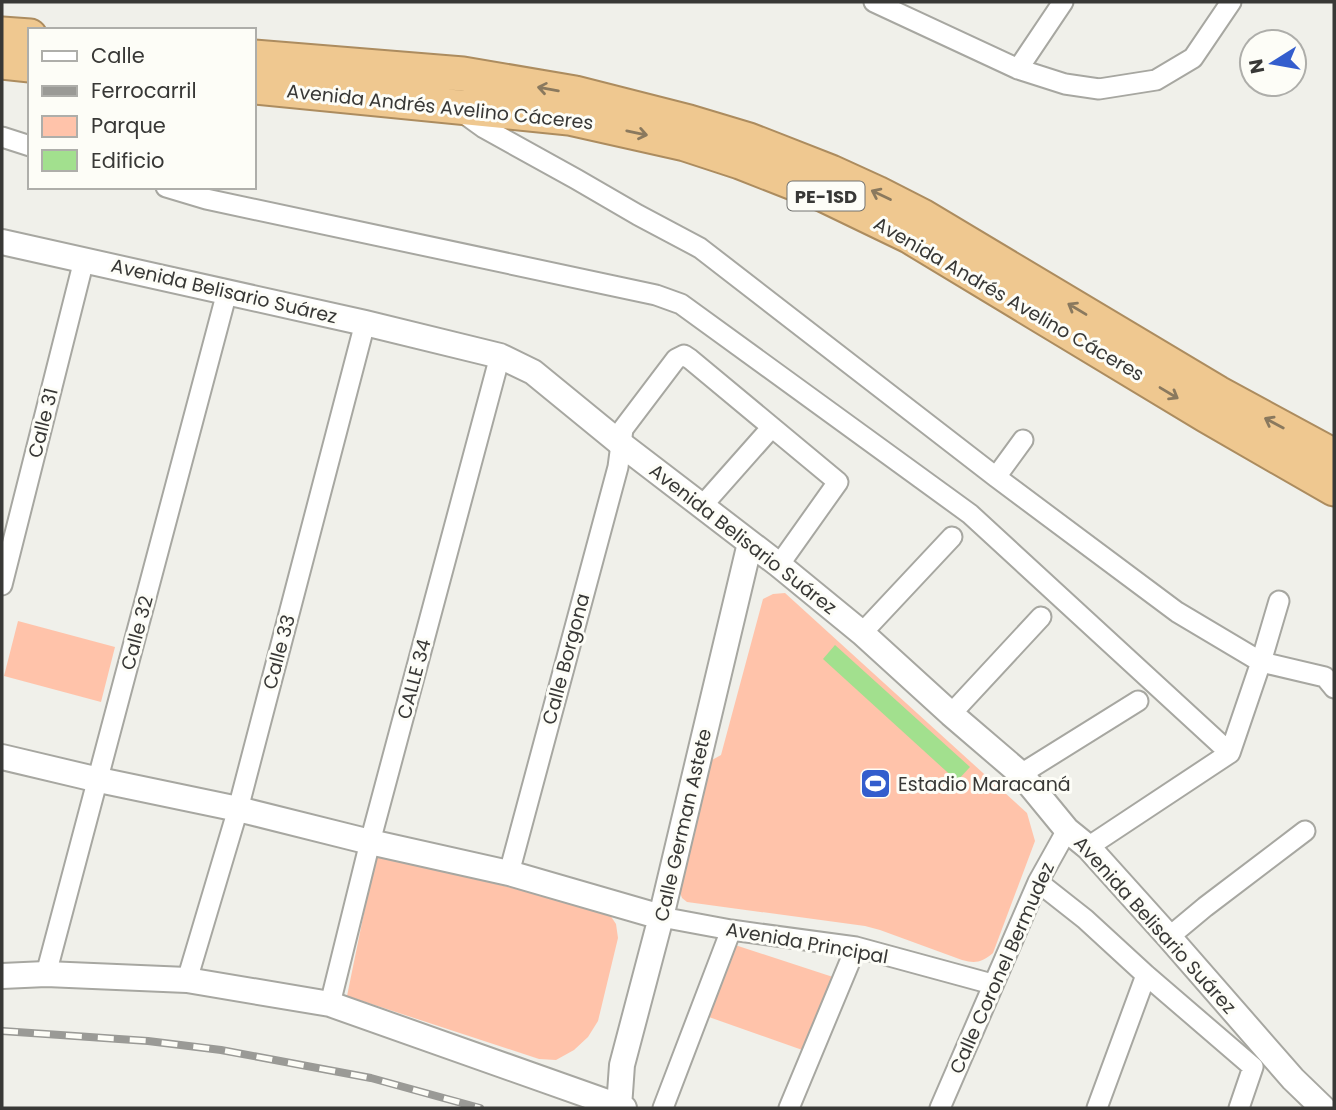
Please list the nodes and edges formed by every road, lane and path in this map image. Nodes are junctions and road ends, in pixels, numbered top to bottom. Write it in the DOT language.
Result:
graph roads {
  1 [pos="1063,2"];
  2 [pos="1231,2"];
  3 [pos="882,4"];
  4 [pos="2,34"];
  5 [pos="28,36"];
  6 [pos="256,57"];
  7 [pos="2,62"];
  8 [pos="28,65"];
  9 [pos="1018,69"];
  10 [pos="256,87"];
  11 [pos="463,107"];
  12 [pos="2,137"];
  13 [pos="28,145"];
  14 [pos="173,189"];
  15 [pos="2,242"];
  16 [pos="84,260"];
  17 [pos="227,292"];
  18 [pos="365,323"];
  19 [pos="500,356"];
  20 [pos="772,427"];
  21 [pos="1023,440"];
  22 [pos="621,444"];
  23 [pos="1334,456"];
  24 [pos="996,477"];
  25 [pos="1334,489"];
  26 [pos="702,506"];
  27 [pos="953,537"];
  28 [pos="750,543"];
  29 [pos="779,565"];
  30 [pos="2,585"];
  31 [pos="1279,601"];
  32 [pos="1041,617"];
  33 [pos="862,633"];
  34 [pos="1261,662"];
  35 [pos="1334,688"];
  36 [pos="1138,701"];
  37 [pos="951,713"];
  38 [pos="1230,753"];
  39 [pos="2,757"];
  40 [pos="1021,774"];
  41 [pos="99,780"];
  42 [pos="238,809"];
  43 [pos="1067,830"];
  44 [pos="1305,831"];
  45 [pos="370,842"];
  46 [pos="1088,847"];
  47 [pos="509,873"];
  48 [pos="1038,883"];
  49 [pos="661,917"];
  50 [pos="731,930"];
  51 [pos="1169,937"];
  52 [pos="856,947"];
  53 [pos="46,974"];
  54 [pos="1146,975"];
  55 [pos="2,976"];
  56 [pos="187,980"];
  57 [pos="992,984"];
  58 [pos="330,1004"];
  59 [pos="621,1108"];
  60 [pos="663,1108"];
  61 [pos="789,1108"];
  62 [pos="940,1108"];
  63 [pos="1097,1108"];
  64 [pos="1239,1108"];
  65 [pos="1323,1108"];
  1 -- 9 [label="street"];
  2 -- 9 [label="street"];
  3 -- 9 [label="street"];
  4 -- 5 [label="highway"];
  23 -- 6 [label="highway, Avenida Andrés Avelino Cáceres / PE-1SD, one-way"];
  7 -- 8 [label="highway"];
  10 -- 11 [label="highway, Avenida Andrés Avelino Cáceres / PE-1SD"];
  11 -- 24 [label="street"];
  11 -- 25 [label="highway, Avenida Andrés Avelino Cáceres / PE-1SD, one-way"];
  12 -- 13 [label="street"];
  14 -- 38 [label="street"];
  15 -- 16 [label="street, Avenida Belisario Suárez"];
  16 -- 17 [label="street, Avenida Belisario Suárez"];
  16 -- 30 [label="street, Calle 31"];
  17 -- 18 [label="street, Avenida Belisario Suárez"];
  17 -- 41 [label="street, Calle 32"];
  18 -- 19 [label="street, Avenida Belisario Suárez"];
  18 -- 42 [label="street, Calle 33"];
  19 -- 22 [label="street, Avenida Belisario Suárez"];
  19 -- 45 [label="street, CALLE 34"];
  20 -- 22 [label="street, Calle Borgona"];
  20 -- 26 [label="street"];
  20 -- 29 [label="street"];
  21 -- 24 [label="street"];
  22 -- 26 [label="street, Avenida Belisario Suárez"];
  22 -- 47 [label="street, Calle Borgona"];
  24 -- 34 [label="street"];
  26 -- 28 [label="street, Avenida Belisario Suárez"];
  27 -- 33 [label="street"];
  28 -- 29 [label="street, Avenida Belisario Suárez"];
  28 -- 49 [label="street, Calle German Astete"];
  29 -- 33 [label="street, Avenida Belisario Suárez"];
  31 -- 34 [label="street"];
  32 -- 37 [label="street"];
  33 -- 37 [label="street, Avenida Belisario Suárez"];
  34 -- 35 [label="street"];
  34 -- 38 [label="street"];
  36 -- 40 [label="street"];
  37 -- 40 [label="street, Avenida Belisario Suárez"];
  38 -- 46 [label="street"];
  39 -- 41 [label="street"];
  40 -- 43 [label="street, Avenida Belisario Suárez"];
  41 -- 42 [label="street"];
  41 -- 53 [label="street, Calle 32"];
  42 -- 45 [label="street"];
  42 -- 56 [label="street, Calle 33"];
  43 -- 46 [label="street, Avenida Belisario Suárez"];
  43 -- 48 [label="street, Calle Coronel Bermudez"];
  44 -- 51 [label="street"];
  45 -- 47 [label="street"];
  45 -- 58 [label="street, CALLE 34"];
  46 -- 51 [label="street, Avenida Belisario Suárez"];
  47 -- 49 [label="street"];
  48 -- 54 [label="street"];
  48 -- 57 [label="street, Calle Coronel Bermudez"];
  49 -- 50 [label="street, Avenida Principal"];
  49 -- 59 [label="street, Calle German Astete"];
  50 -- 52 [label="street, Avenida Principal"];
  50 -- 60 [label="street"];
  51 -- 65 [label="street, Avenida Belisario Suárez"];
  52 -- 57 [label="street, Avenida Principal"];
  52 -- 61 [label="street"];
  53 -- 55 [label="street"];
  53 -- 56 [label="street"];
  54 -- 63 [label="street"];
  54 -- 64 [label="street"];
  56 -- 58 [label="street"];
  57 -- 62 [label="street, Calle Coronel Bermudez"];
  58 -- 59 [label="street"];
}
